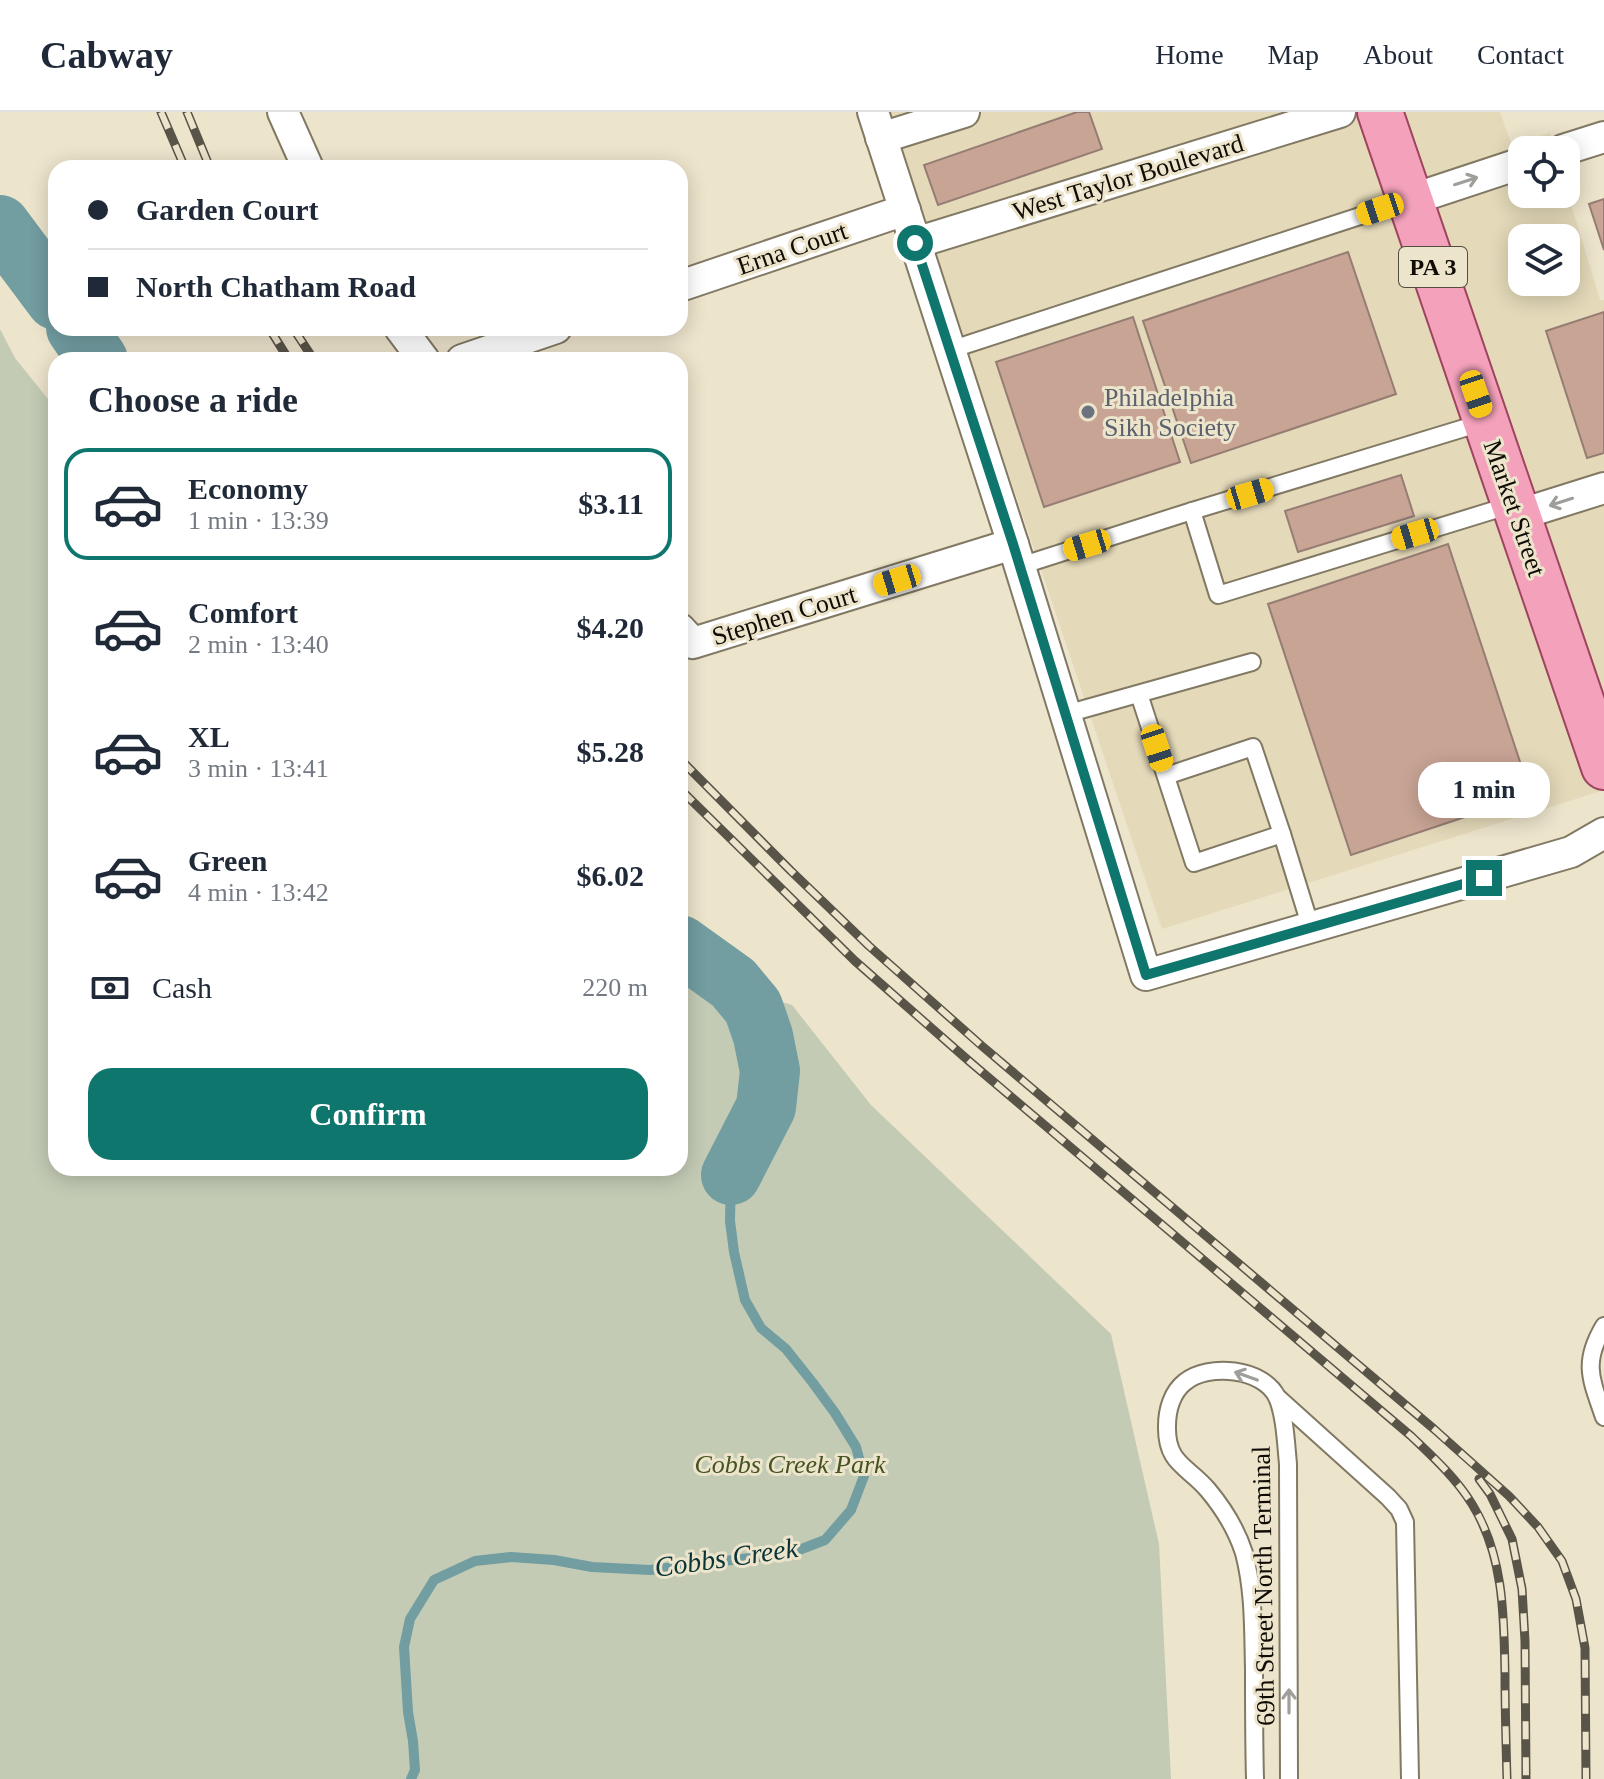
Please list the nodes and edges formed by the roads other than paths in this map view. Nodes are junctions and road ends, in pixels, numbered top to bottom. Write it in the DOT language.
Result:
graph roads {
  1 [pos="283,112"];
  2 [pos="964,112"];
  3 [pos="1340,112"];
  4 [pos="1380,112"];
  5 [pos="877,125"];
  6 [pos="1604,137"];
  7 [pos="1580,145"];
  8 [pos="304,160"];
  9 [pos="1508,168"];
  10 [pos="1410,200"];
  11 [pos="905,210"];
  12 [pos="915,243"];
  13 [pos="688,283"];
  14 [pos="532,336"];
  15 [pos="950,350"];
  16 [pos="486,352"];
  17 [pos="1486,422"];
  18 [pos="1604,488"];
  19 [pos="1516,510"];
  20 [pos="1192,511"];
  21 [pos="1017,555"];
  22 [pos="688,636"];
  23 [pos="1252,662"];
  24 [pos="1139,694"];
  25 [pos="1066,714"];
  26 [pos="1604,767"];
  27 [pos="1166,776"];
  28 [pos="1604,833"];
  29 [pos="1282,834"];
  30 [pos="1311,928"];
  31 [pos="1604,1326"];
  32 [pos="1277,1397"];
  33 [pos="1604,1417"];
  34 [pos="1255,1779"];
  35 [pos="1289,1779"];
  36 [pos="1410,1779"];
  1 -- 8 [label="street"];
  2 -- 5 [label="street"];
  3 -- 12 [label="street, West Taylor Boulevard"];
  4 -- 10 [label="main road, Market Street / PA 3"];
  5 -- 11 [label="street"];
  6 -- 7 [label="street"];
  10 -- 9 [label="street, one-way"];
  10 -- 15 [label="lane"];
  10 -- 17 [label="main road, Market Street / PA 3"];
  11 -- 12 [label="street"];
  11 -- 13 [label="street, Erna Court"];
  12 -- 15 [label="street"];
  14 -- 16 [label="street"];
  15 -- 21 [label="street"];
  17 -- 19 [label="main road, Market Street / PA 3"];
  17 -- 20 [label="lane"];
  18 -- 19 [label="street, one-way"];
  19 -- 20 [label="lane"];
  19 -- 26 [label="main road, Market Street / PA 3"];
  20 -- 21 [label="lane"];
  21 -- 22 [label="street, Stephen Court"];
  21 -- 25 [label="street"];
  23 -- 24 [label="lane"];
  24 -- 25 [label="lane"];
  24 -- 27 [label="lane"];
  25 -- 30 [label="street"];
  27 -- 29 [label="lane"];
  27 -- 29 [label="lane"];
  28 -- 30 [label="street"];
  29 -- 30 [label="lane"];
  31 -- 33 [label="lane"];
  32 -- 34 [label="lane, 69th Street North Terminal, one-way"];
  35 -- 32 [label="lane, 69th Street North Terminal, one-way"];
  32 -- 36 [label="lane"];
}
